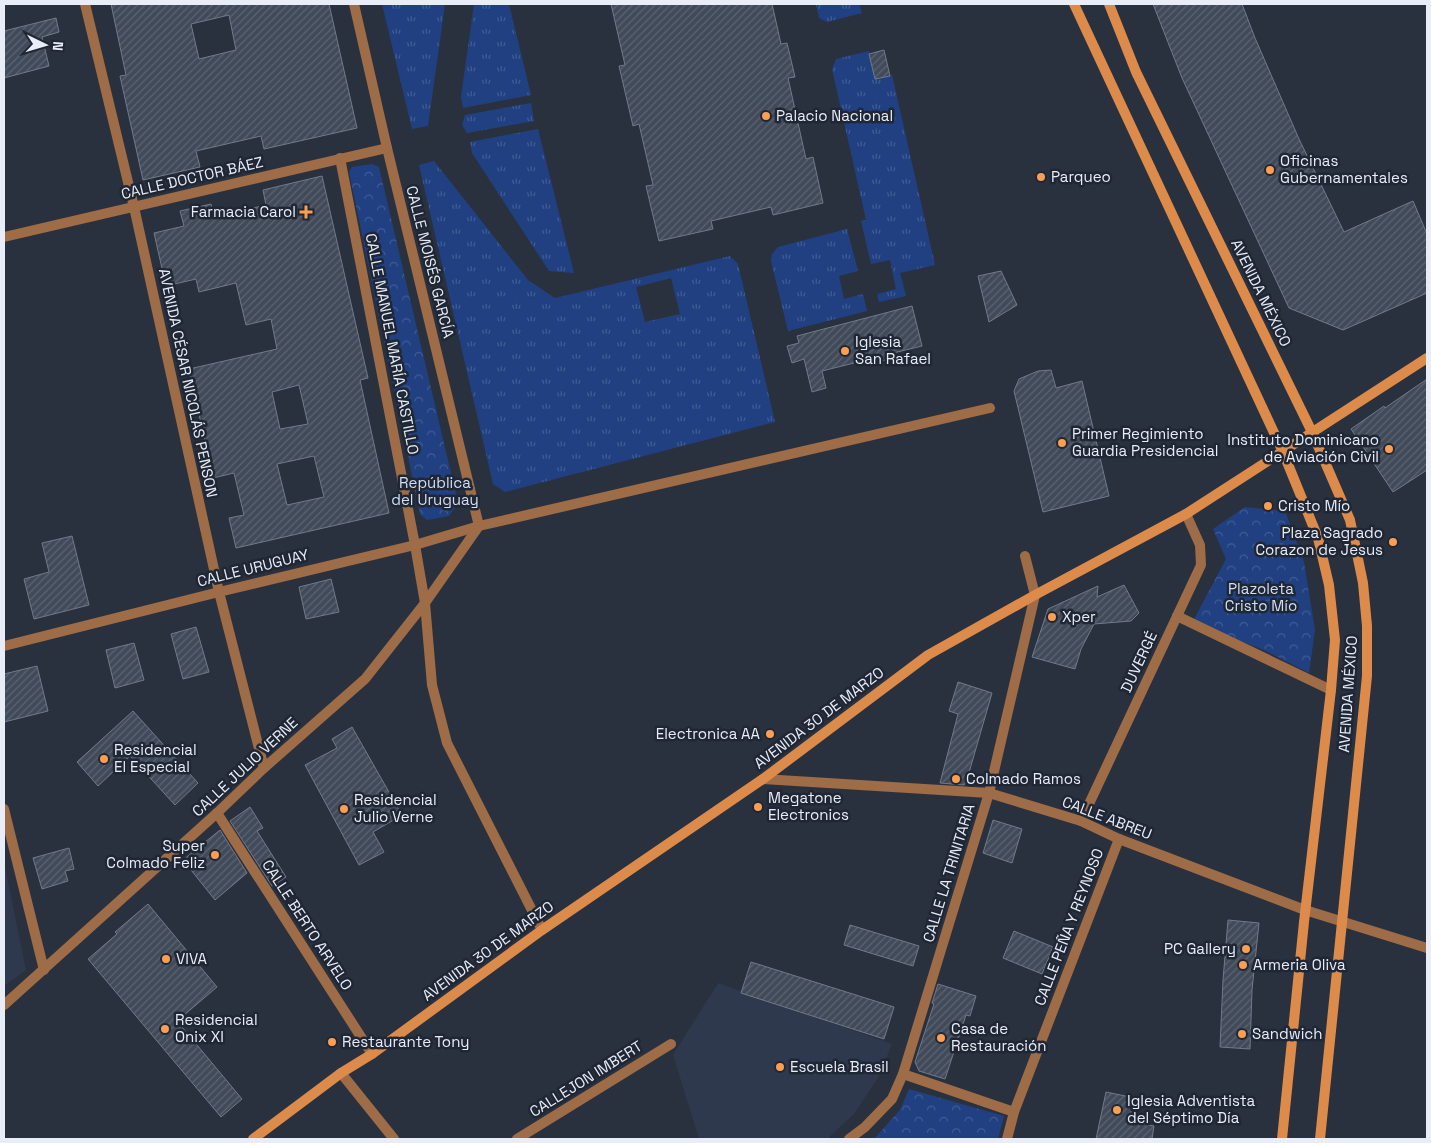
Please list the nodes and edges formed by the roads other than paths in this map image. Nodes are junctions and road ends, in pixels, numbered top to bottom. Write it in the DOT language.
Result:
graph roads {
  1 [pos="86,4"];
  2 [pos="354,4"];
  3 [pos="1074,4"];
  4 [pos="1108,4"];
  5 [pos="387,148"];
  6 [pos="340,158"];
  7 [pos="134,207"];
  8 [pos="4,237"];
  9 [pos="1425,362"];
  10 [pos="990,408"];
  11 [pos="1312,432"];
  12 [pos="1283,452"];
  13 [pos="1186,514"];
  14 [pos="479,526"];
  15 [pos="416,544"];
  16 [pos="1025,556"];
  17 [pos="219,592"];
  18 [pos="1034,595"];
  19 [pos="425,603"];
  20 [pos="1177,616"];
  21 [pos="4,646"];
  22 [pos="1331,690"];
  23 [pos="264,768"];
  24 [pos="764,779"];
  25 [pos="989,793"];
  26 [pos="4,809"];
  27 [pos="217,812"];
  28 [pos="1081,821"];
  29 [pos="1119,839"];
  30 [pos="1305,910"];
  31 [pos="1342,921"];
  32 [pos="542,930"];
  33 [pos="1427,948"];
  34 [pos="44,970"];
  35 [pos="4,1005"];
  36 [pos="672,1044"];
  37 [pos="372,1054"];
  38 [pos="341,1073"];
  39 [pos="903,1074"];
  40 [pos="1014,1112"];
  41 [pos="253,1139"];
  42 [pos="394,1139"];
  43 [pos="517,1139"];
  44 [pos="849,1139"];
  45 [pos="1007,1139"];
  46 [pos="1282,1139"];
  47 [pos="1320,1139"];
  1 -- 7 [label="street, AVENIDA CÉSAR NICOLÁS PENSON"];
  2 -- 5 [label="street, CALLE MOISÉS GARCÍA"];
  3 -- 12 [label="main road, AVENIDA MÉXICO"];
  4 -- 11 [label="main road, AVENIDA MÉXICO"];
  5 -- 6 [label="street, CALLE DOCTOR BÁEZ"];
  5 -- 14 [label="street, CALLE MOISÉS GARCÍA"];
  6 -- 7 [label="street, CALLE DOCTOR BÁEZ"];
  6 -- 15 [label="street, CALLE MANUEL MARÍA CASTILLO"];
  7 -- 8 [label="street, CALLE DOCTOR BÁEZ"];
  7 -- 17 [label="street, AVENIDA CÉSAR NICOLÁS PENSON"];
  9 -- 11 [label="main road, AVENIDA 30 DE MARZO"];
  10 -- 14 [label="street, CALLE URUGUAY"];
  11 -- 12 [label="main road, AVENIDA 30 DE MARZO"];
  11 -- 31 [label="main road, AVENIDA MÉXICO"];
  12 -- 13 [label="main road, AVENIDA 30 DE MARZO"];
  12 -- 22 [label="main road, AVENIDA MÉXICO"];
  13 -- 18 [label="main road, AVENIDA 30 DE MARZO"];
  13 -- 20 [label="street, DUVERGÉ"];
  14 -- 15 [label="street, CALLE URUGUAY"];
  14 -- 19 [label="street, CALLE JULIO VERNE"];
  15 -- 17 [label="street, CALLE URUGUAY"];
  15 -- 19 [label="street, CALLE MANUEL MARÍA CASTILLO"];
  16 -- 18 [label="street"];
  17 -- 21 [label="street, CALLE URUGUAY"];
  17 -- 23 [label="street, AVENIDA CÉSAR NICOLÁS PENSON"];
  18 -- 24 [label="main road, AVENIDA 30 DE MARZO"];
  18 -- 25 [label="street, CALLE LA TRINITARIA"];
  19 -- 23 [label="street, CALLE JULIO VERNE"];
  19 -- 32 [label="street, CALLE MANUEL MARÍA CASTILLO"];
  20 -- 22 [label="street"];
  20 -- 28 [label="street, DUVERGÉ"];
  22 -- 30 [label="main road, AVENIDA MÉXICO"];
  23 -- 27 [label="street, CALLE JULIO VERNE"];
  24 -- 25 [label="street, CALLE ABREU"];
  24 -- 32 [label="main road, AVENIDA 30 DE MARZO"];
  25 -- 28 [label="street, CALLE ABREU"];
  25 -- 39 [label="street, CALLE LA TRINITARIA"];
  26 -- 34 [label="street"];
  27 -- 34 [label="street, CALLE JULIO VERNE"];
  27 -- 37 [label="street, CALLE BERTO ARVELO"];
  28 -- 29 [label="street, CALLE ABREU"];
  29 -- 30 [label="street, CALLE ABREU"];
  29 -- 40 [label="street, CALLE PEÑA Y REYNOSO"];
  30 -- 31 [label="street, CALLE ABREU"];
  30 -- 46 [label="main road, AVENIDA MÉXICO"];
  31 -- 33 [label="street, CALLE ABREU"];
  31 -- 47 [label="main road, AVENIDA MÉXICO"];
  32 -- 37 [label="main road, AVENIDA 30 DE MARZO"];
  34 -- 35 [label="street, CALLE JULIO VERNE"];
  36 -- 43 [label="street, CALLEJON IMBERT"];
  37 -- 38 [label="main road, AVENIDA 30 DE MARZO"];
  38 -- 41 [label="main road, AVENIDA 30 DE MARZO"];
  38 -- 42 [label="street"];
  39 -- 40 [label="street"];
  39 -- 44 [label="street, CALLE LA TRINITARIA"];
  40 -- 45 [label="street, CALLE PEÑA Y REYNOSO"];
}
